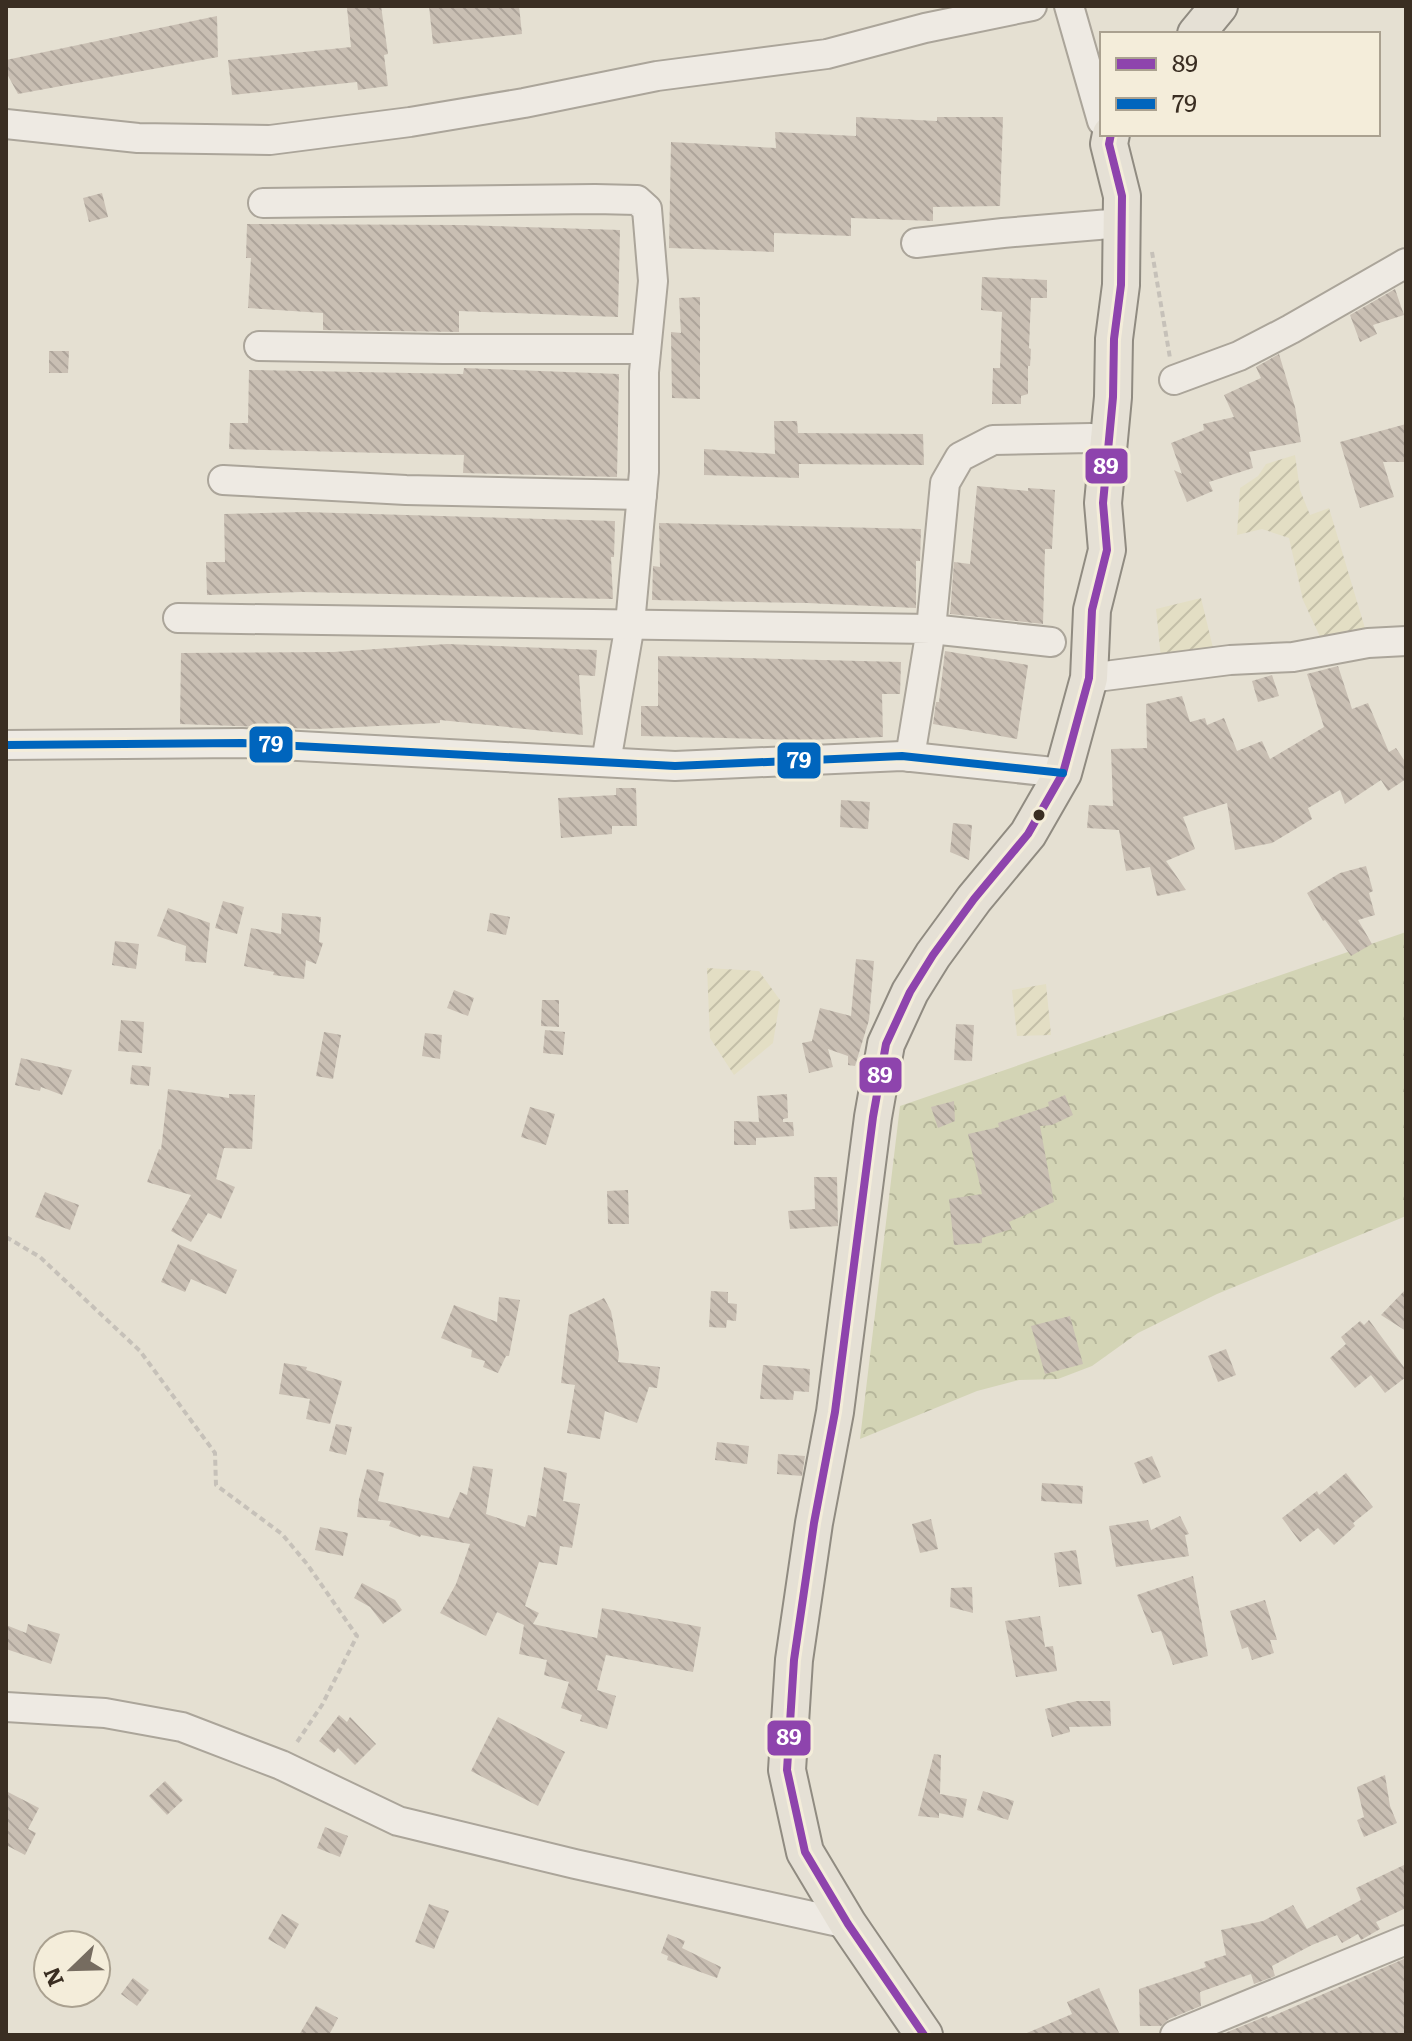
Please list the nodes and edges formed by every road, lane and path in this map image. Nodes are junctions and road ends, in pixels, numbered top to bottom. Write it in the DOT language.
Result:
graph roads {
  1 [pos="1032,6"];
  2 [pos="1069,6"];
  3 [pos="1219,6"];
  4 [pos="1198,32"];
  5 [pos="1100,110"];
  6 [pos="6,124"];
  7 [pos="1108,136"];
  8 [pos="263,203"];
  9 [pos="1122,223"];
  10 [pos="916,243"];
  11 [pos="1151,246"];
  12 [pos="1406,263"];
  13 [pos="259,346"];
  14 [pos="646,349"];
  15 [pos="1174,380"];
  16 [pos="1109,441"];
  17 [pos="223,480"];
  18 [pos="642,495"];
  19 [pos="178,618"];
  20 [pos="630,624"];
  21 [pos="931,629"];
  22 [pos="1406,641"];
  23 [pos="1051,642"];
  24 [pos="1089,678"];
  25 [pos="6,745"];
  26 [pos="910,757"];
  27 [pos="606,762"];
  28 [pos="1063,773"];
  29 [pos="6,1237"];
  30 [pos="6,1707"];
  31 [pos="281,1765"];
  32 [pos="848,1924"];
  33 [pos="1406,1940"];
  34 [pos="924,2035"];
  35 [pos="1175,2035"];
  1 -- 6 [label="street"];
  2 -- 5 [label="street"];
  3 -- 4 [label="main road"];
  7 -- 9 [label="main road"];
  8 -- 14 [label="street"];
  9 -- 10 [label="street"];
  9 -- 16 [label="main road"];
  11 -- 15 [label="path"];
  12 -- 15 [label="street"];
  13 -- 14 [label="street"];
  14 -- 18 [label="street"];
  16 -- 21 [label="street"];
  16 -- 24 [label="main road"];
  17 -- 18 [label="street"];
  18 -- 20 [label="street"];
  19 -- 20 [label="street"];
  20 -- 21 [label="street"];
  20 -- 27 [label="street"];
  21 -- 23 [label="street"];
  21 -- 26 [label="street"];
  22 -- 24 [label="street"];
  24 -- 28 [label="main road"];
  25 -- 27 [label="street"];
  26 -- 27 [label="street"];
  26 -- 28 [label="street"];
  28 -- 32 [label="main road"];
  29 -- 31 [label="path"];
  30 -- 31 [label="street"];
  31 -- 32 [label="street"];
  32 -- 34 [label="main road"];
  33 -- 35 [label="street"];
}
